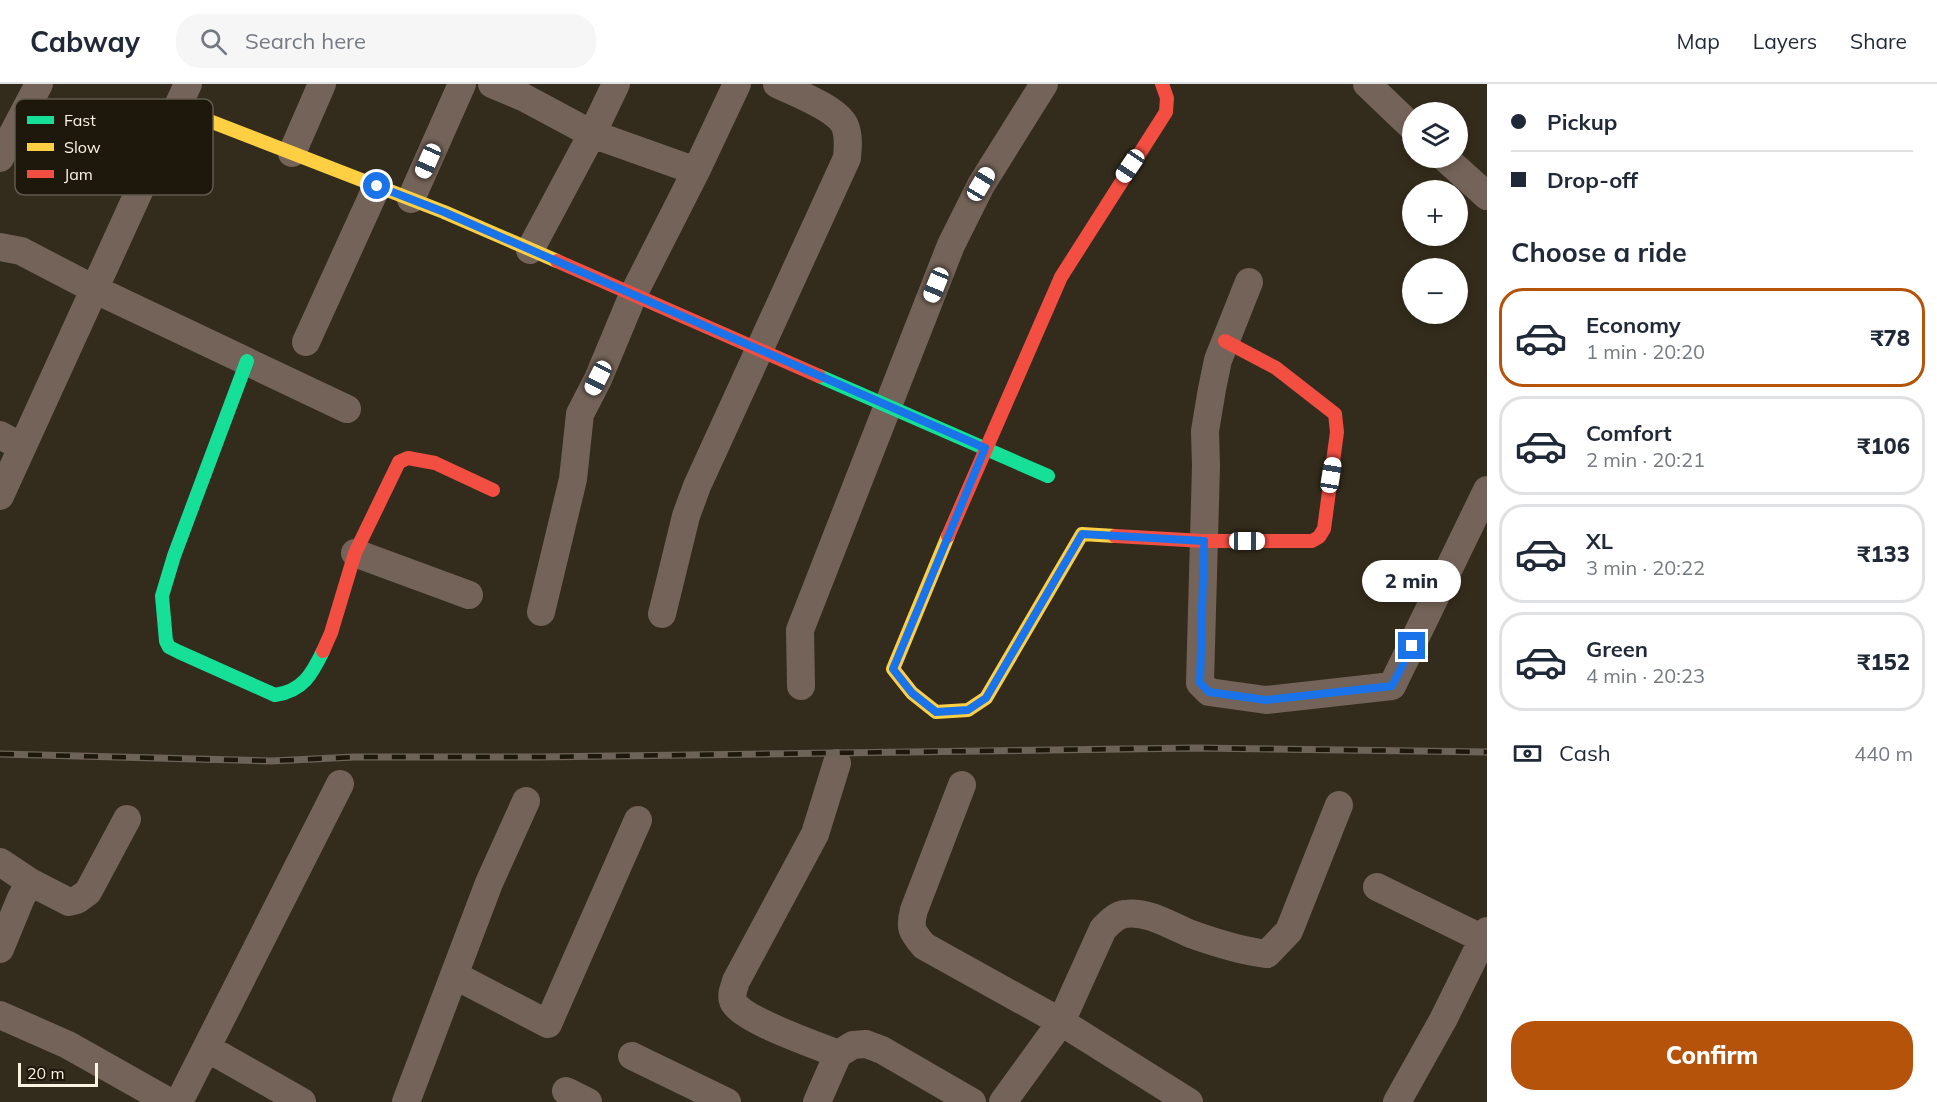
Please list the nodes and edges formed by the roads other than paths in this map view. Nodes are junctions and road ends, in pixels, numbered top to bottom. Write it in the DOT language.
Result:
graph roads {
  1 [pos="39,84"];
  2 [pos="322,84"];
  3 [pos="462,84"];
  4 [pos="492,84"];
  5 [pos="616,84"];
  6 [pos="736,84"];
  7 [pos="777,84"];
  8 [pos="1044,84"];
  9 [pos="1162,84"];
  10 [pos="1367,84"];
  11 [pos="817,93"];
  12 [pos="25,99"];
  13 [pos="213,112"];
  14 [pos="10,116"];
  15 [pos="1402,117"];
  16 [pos="592,134"];
  17 [pos="292,153"];
  18 [pos="0,158"];
  19 [pos="1456,168"];
  20 [pos="696,171"];
  21 [pos="377,186"];
  22 [pos="137,195"];
  23 [pos="1487,196"];
  24 [pos="411,199"];
  25 [pos="0,247"];
  26 [pos="530,250"];
  27 [pos="1249,282"];
  28 [pos="94,289"];
  29 [pos="633,295"];
  30 [pos="1225,341"];
  31 [pos="306,342"];
  32 [pos="758,349"];
  33 [pos="246,361"];
  34 [pos="888,405"];
  35 [pos="347,409"];
  36 [pos="11,441"];
  37 [pos="985,448"];
  38 [pos="1048,476"];
  39 [pos="493,490"];
  40 [pos="1487,490"];
  41 [pos="0,496"];
  42 [pos="1204,541"];
  43 [pos="355,553"];
  44 [pos="469,595"];
  45 [pos="541,612"];
  46 [pos="662,614"];
  47 [pos="801,686"];
  48 [pos="837,764"];
  49 [pos="340,784"];
  50 [pos="962,785"];
  51 [pos="526,801"];
  52 [pos="1340,805"];
  53 [pos="127,819"];
  54 [pos="638,820"];
  55 [pos="0,862"];
  56 [pos="30,882"];
  57 [pos="1377,887"];
  58 [pos="1485,935"];
  59 [pos="0,949"];
  60 [pos="454,975"];
  61 [pos="0,1015"];
  62 [pos="1060,1022"];
  63 [pos="207,1048"];
  64 [pos="838,1054"];
  65 [pos="632,1056"];
  66 [pos="169,1102"];
  67 [pos="179,1102"];
  68 [pos="302,1102"];
  69 [pos="406,1102"];
  70 [pos="727,1102"];
  71 [pos="817,1102"];
  72 [pos="972,1102"];
  73 [pos="1003,1102"];
  74 [pos="1190,1102"];
  75 [pos="1397,1102"];
  1 -- 12 [label="street"];
  2 -- 17 [label="street"];
  3 -- 24 [label="street"];
  4 -- 16 [label="street"];
  5 -- 16 [label="street"];
  6 -- 20 [label="street"];
  7 -- 11 [label="street"];
  8 -- 34 [label="street"];
  9 -- 37 [label="street"];
  10 -- 15 [label="street"];
  11 -- 32 [label="street"];
  13 -- 17 [label="street"];
  14 -- 18 [label="street"];
  16 -- 20 [label="street"];
  16 -- 26 [label="street"];
  17 -- 21 [label="street"];
  19 -- 23 [label="street"];
  20 -- 29 [label="street"];
  21 -- 24 [label="street"];
  21 -- 31 [label="street"];
  22 -- 28 [label="street"];
  24 -- 26 [label="street"];
  25 -- 28 [label="street"];
  26 -- 29 [label="street"];
  27 -- 30 [label="street"];
  28 -- 33 [label="street"];
  28 -- 36 [label="street"];
  29 -- 32 [label="street"];
  29 -- 45 [label="street"];
  30 -- 42 [label="street"];
  30 -- 42 [label="street"];
  32 -- 34 [label="street"];
  32 -- 46 [label="street"];
  33 -- 35 [label="street"];
  33 -- 43 [label="street"];
  34 -- 37 [label="street"];
  34 -- 47 [label="street"];
  36 -- 41 [label="street"];
  37 -- 38 [label="street"];
  37 -- 42 [label="street"];
  39 -- 43 [label="street"];
  40 -- 42 [label="street"];
  43 -- 44 [label="street"];
  48 -- 64 [label="street"];
  49 -- 63 [label="street"];
  50 -- 62 [label="street"];
  51 -- 60 [label="street"];
  52 -- 62 [label="street"];
  53 -- 56 [label="street"];
  54 -- 60 [label="street"];
  55 -- 56 [label="street"];
  56 -- 59 [label="street"];
  57 -- 58 [label="street"];
  58 -- 75 [label="street"];
  60 -- 69 [label="street"];
  61 -- 66 [label="street"];
  62 -- 73 [label="street"];
  62 -- 74 [label="street"];
  63 -- 67 [label="street"];
  63 -- 68 [label="street"];
  64 -- 71 [label="street"];
  64 -- 72 [label="street"];
  65 -- 70 [label="street"];
}
